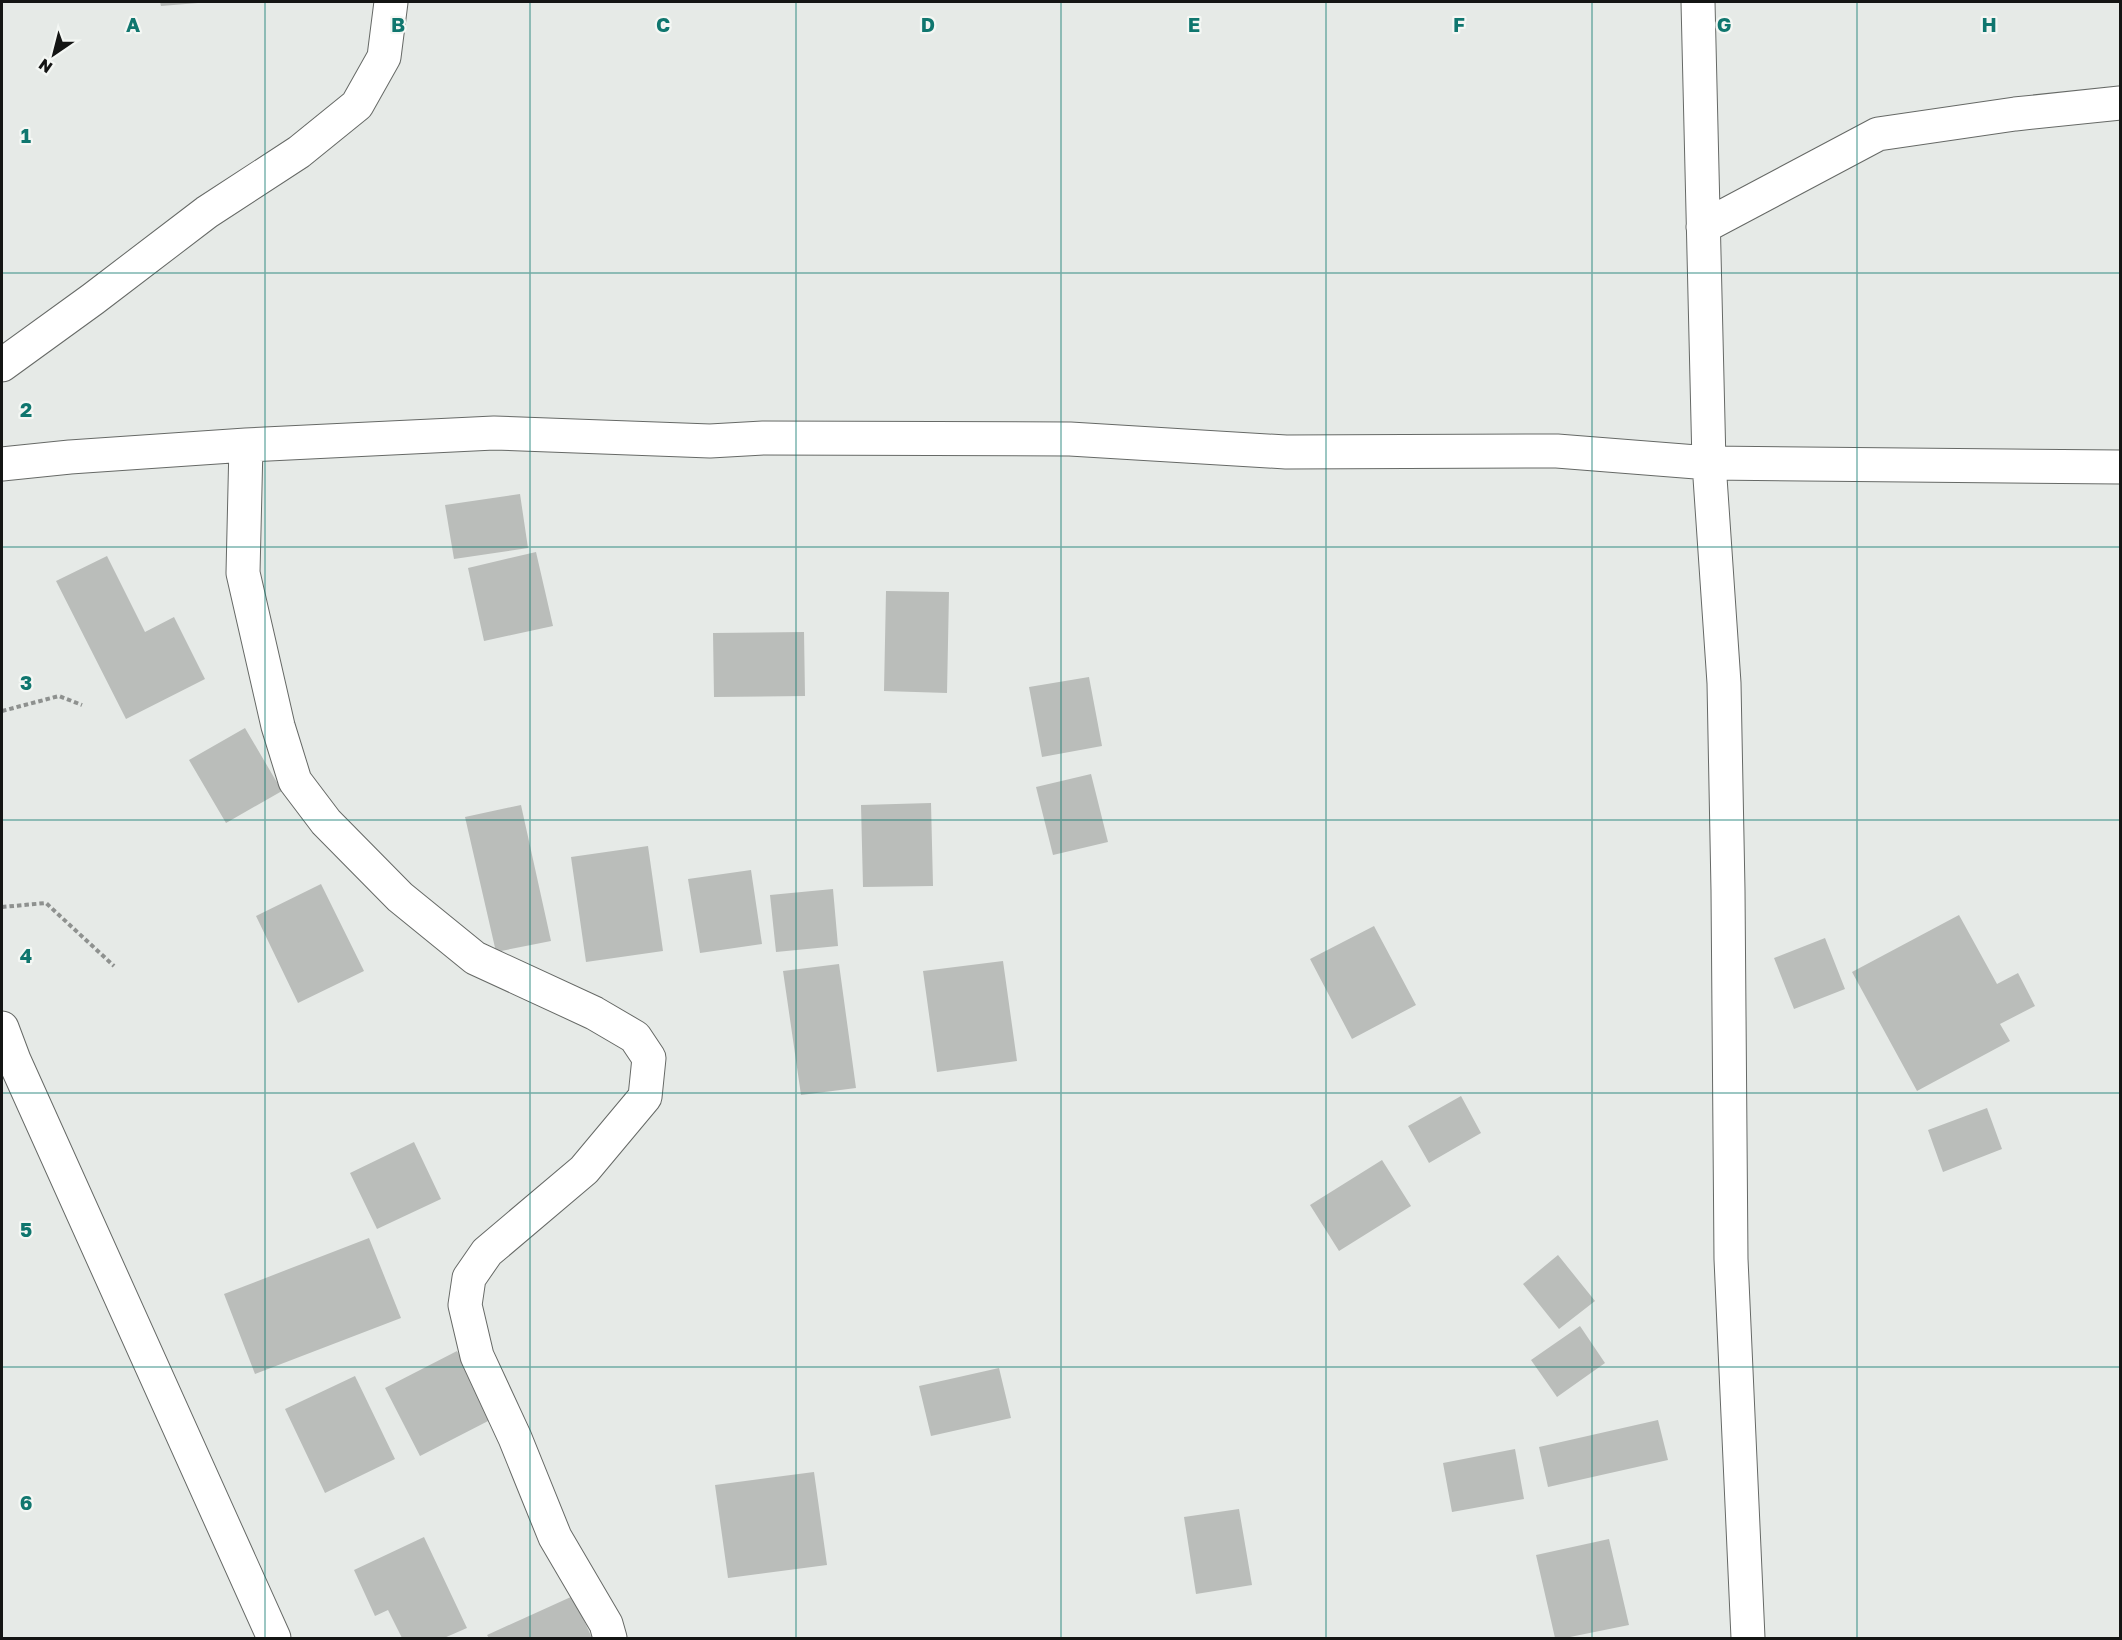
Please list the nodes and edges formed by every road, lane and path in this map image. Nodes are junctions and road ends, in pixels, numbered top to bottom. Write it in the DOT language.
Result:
graph roads {
  1 [pos="391,2"];
  2 [pos="1698,2"];
  3 [pos="2121,103"];
  4 [pos="1703,227"];
  5 [pos="2,365"];
  6 [pos="246,445"];
  7 [pos="1709,462"];
  8 [pos="2,464"];
  9 [pos="2121,466"];
  10 [pos="82,705"];
  11 [pos="2,711"];
  12 [pos="2,907"];
  13 [pos="114,966"];
  14 [pos="2,1029"];
  15 [pos="274,1638"];
  16 [pos="610,1638"];
  17 [pos="1748,1638"];
  1 -- 5 [label="street"];
  2 -- 4 [label="street"];
  3 -- 4 [label="street"];
  4 -- 7 [label="street"];
  6 -- 7 [label="street"];
  6 -- 8 [label="street"];
  6 -- 16 [label="street"];
  7 -- 9 [label="street"];
  7 -- 17 [label="street"];
  10 -- 11 [label="path"];
  12 -- 13 [label="path"];
  14 -- 15 [label="street"];
}
